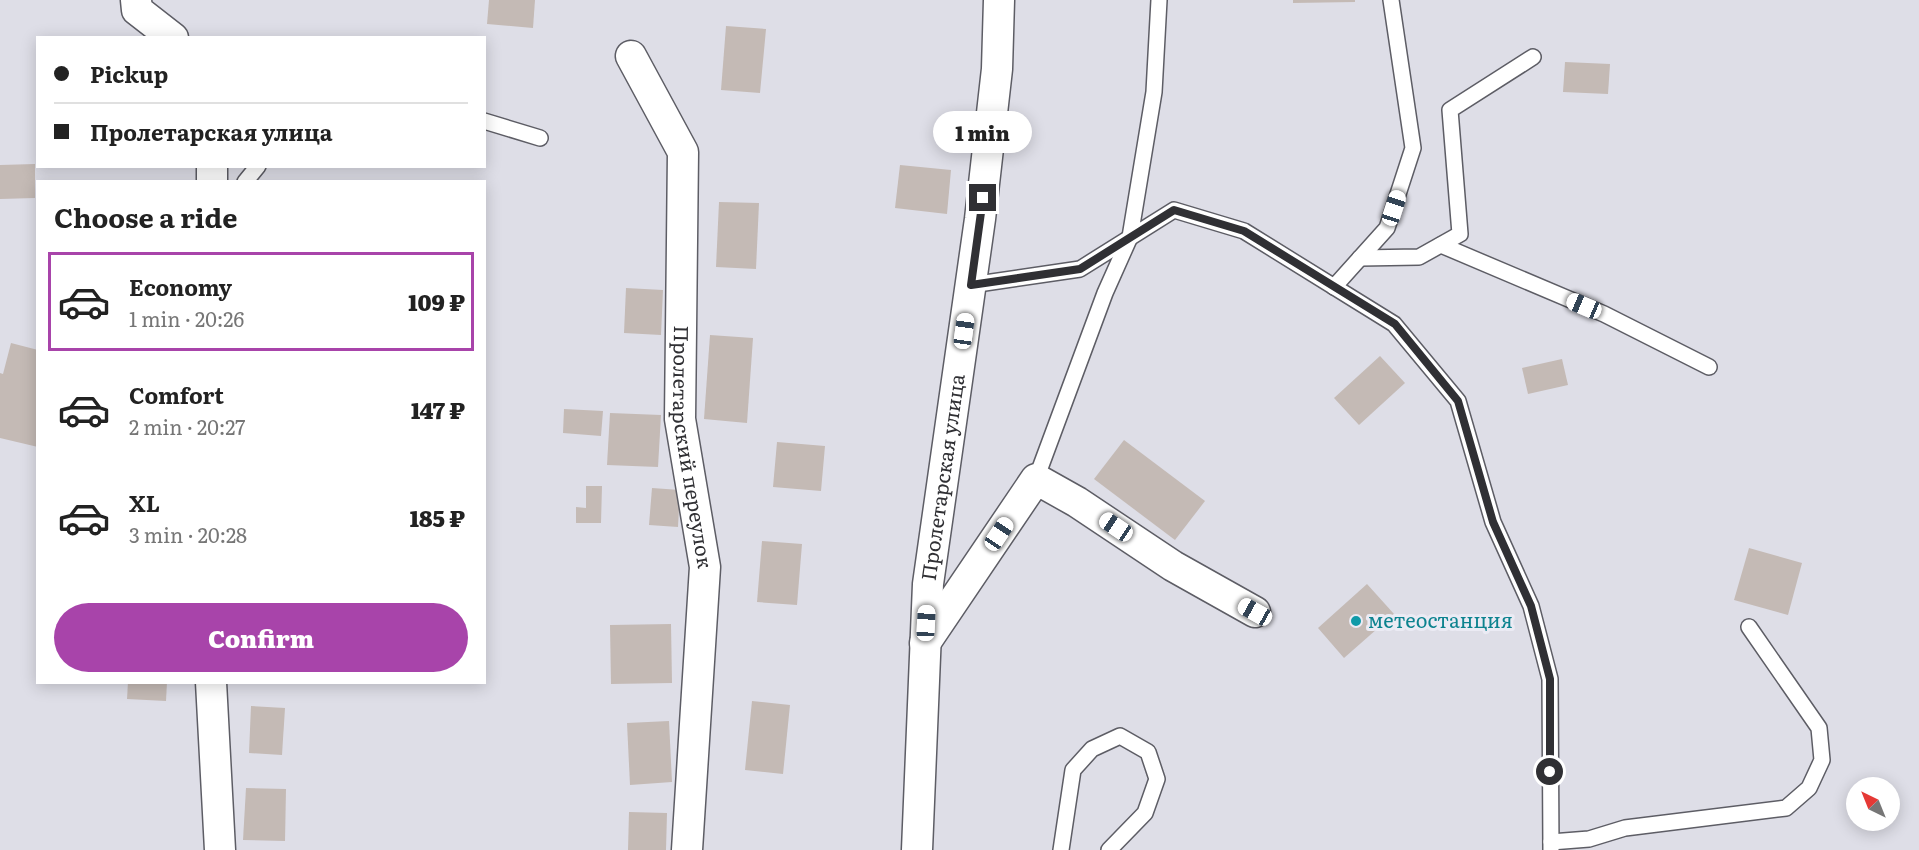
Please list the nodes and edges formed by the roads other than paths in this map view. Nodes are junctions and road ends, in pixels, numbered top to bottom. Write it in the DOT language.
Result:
graph roads {
  1 [pos="136,0"];
  2 [pos="999,0"];
  3 [pos="1159,0"];
  4 [pos="1391,0"];
  5 [pos="170,36"];
  6 [pos="631,56"];
  7 [pos="1533,57"];
  8 [pos="486,122"];
  9 [pos="540,138"];
  10 [pos="256,168"];
  11 [pos="247,180"];
  12 [pos="1130,237"];
  13 [pos="1441,245"];
  14 [pos="1360,258"];
  15 [pos="971,285"];
  16 [pos="1334,287"];
  17 [pos="1709,367"];
  18 [pos="1036,479"];
  19 [pos="1255,612"];
  20 [pos="1749,627"];
  21 [pos="926,643"];
  22 [pos="211,684"];
  23 [pos="1551,846"];
  24 [pos="220,850"];
  25 [pos="687,850"];
  26 [pos="917,850"];
  27 [pos="1061,850"];
  28 [pos="1110,850"];
  1 -- 5 [label="street"];
  2 -- 15 [label="street, Пролетарская улица"];
  3 -- 12 [label="lane"];
  4 -- 14 [label="lane"];
  6 -- 25 [label="street, Пролетарский переулок"];
  7 -- 13 [label="lane"];
  8 -- 9 [label="lane"];
  10 -- 11 [label="lane"];
  12 -- 15 [label="lane"];
  12 -- 16 [label="lane"];
  12 -- 18 [label="lane"];
  13 -- 14 [label="lane"];
  13 -- 17 [label="lane"];
  14 -- 16 [label="lane"];
  15 -- 21 [label="street, Пролетарская улица"];
  16 -- 23 [label="lane"];
  18 -- 19 [label="street"];
  18 -- 21 [label="street"];
  20 -- 23 [label="lane"];
  21 -- 26 [label="street, Пролетарская улица"];
  22 -- 24 [label="street"];
  27 -- 28 [label="lane"];
}
